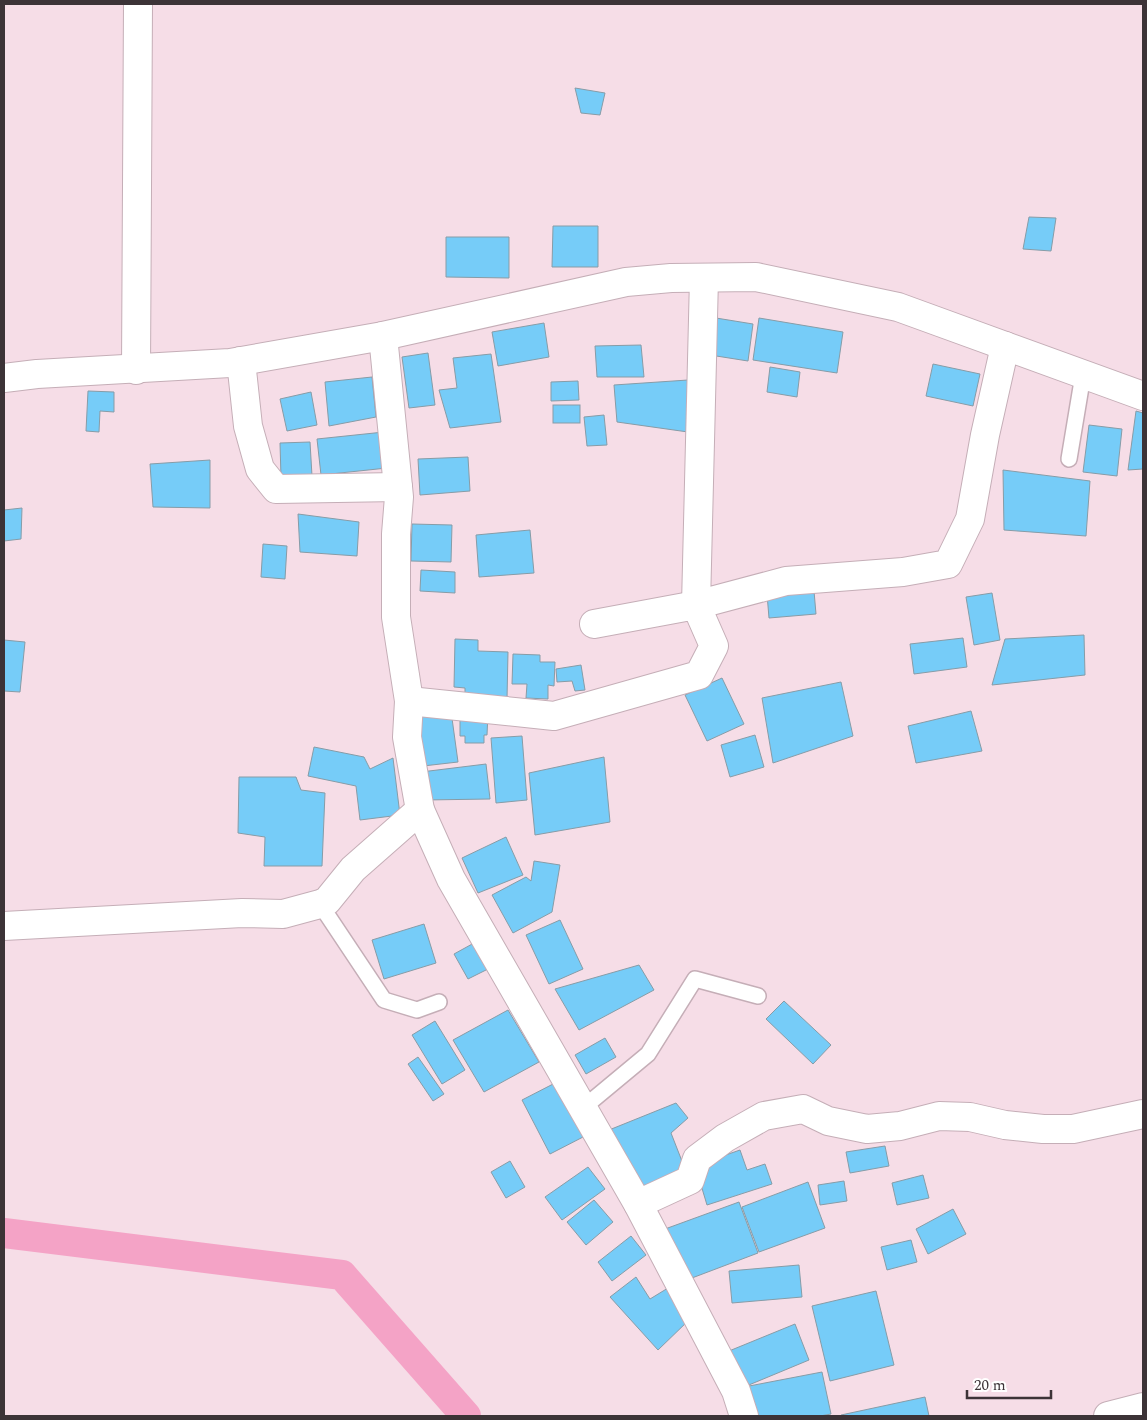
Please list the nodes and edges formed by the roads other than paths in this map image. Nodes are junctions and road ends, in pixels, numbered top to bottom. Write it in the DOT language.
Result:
graph roads {
  1 [pos="138,4"];
  2 [pos="704,278"];
  3 [pos="383,336"];
  4 [pos="1005,346"];
  5 [pos="241,362"];
  6 [pos="136,370"];
  7 [pos="1083,375"];
  8 [pos="4,378"];
  9 [pos="1143,396"];
  10 [pos="1069,459"];
  11 [pos="398,488"];
  12 [pos="696,605"];
  13 [pos="594,624"];
  14 [pos="409,701"];
  15 [pos="420,810"];
  16 [pos="320,904"];
  17 [pos="4,926"];
  18 [pos="758,996"];
  19 [pos="439,1002"];
  20 [pos="583,1108"];
  21 [pos="1143,1114"];
  22 [pos="638,1204"];
  23 [pos="1143,1407"];
  24 [pos="744,1416"];
  25 [pos="1108,1416"];
  1 -- 6 [label="street"];
  2 -- 3 [label="street"];
  2 -- 4 [label="street"];
  2 -- 12 [label="street"];
  3 -- 5 [label="street"];
  3 -- 11 [label="street"];
  4 -- 7 [label="street"];
  4 -- 12 [label="street"];
  5 -- 6 [label="street"];
  5 -- 11 [label="street"];
  6 -- 8 [label="street"];
  7 -- 9 [label="street"];
  7 -- 10 [label="lane"];
  11 -- 14 [label="street"];
  12 -- 13 [label="street"];
  12 -- 14 [label="street"];
  14 -- 15 [label="street"];
  15 -- 16 [label="street"];
  15 -- 20 [label="street"];
  16 -- 17 [label="street"];
  16 -- 19 [label="lane"];
  18 -- 20 [label="lane"];
  20 -- 22 [label="street"];
  21 -- 22 [label="street"];
  22 -- 24 [label="street"];
  23 -- 25 [label="street"];
}
